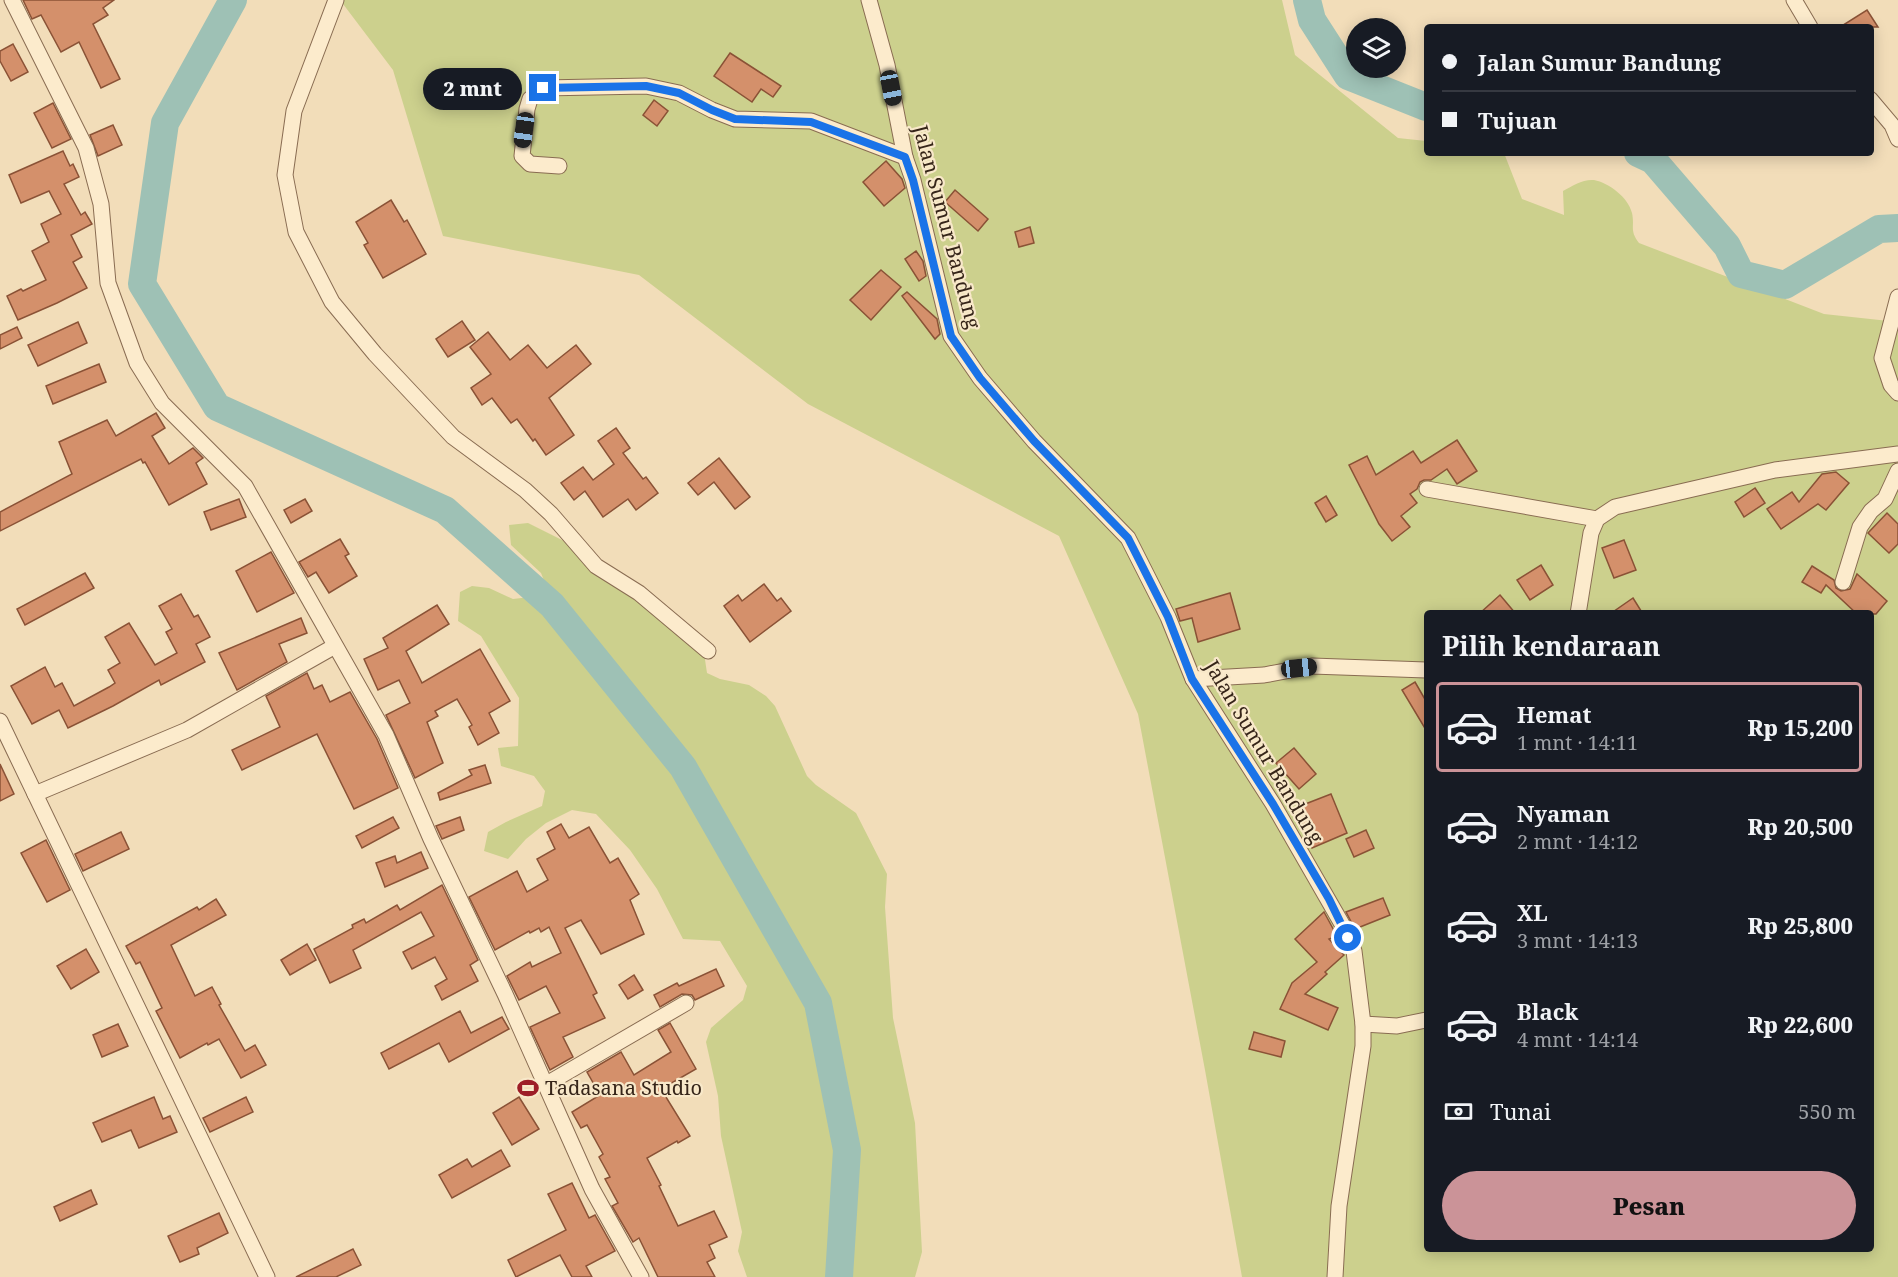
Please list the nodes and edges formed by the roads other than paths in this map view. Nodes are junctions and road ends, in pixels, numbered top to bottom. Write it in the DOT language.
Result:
graph roads {
  1 [pos="12,0"];
  2 [pos="336,0"];
  3 [pos="868,0"];
  4 [pos="1794,0"];
  5 [pos="1808,24"];
  6 [pos="1874,104"];
  7 [pos="1896,131"];
  8 [pos="905,157"];
  9 [pos="559,166"];
  10 [pos="1898,297"];
  11 [pos="1898,393"];
  12 [pos="1898,454"];
  13 [pos="1898,471"];
  14 [pos="1427,489"];
  15 [pos="1597,519"];
  16 [pos="1843,582"];
  17 [pos="1579,610"];
  18 [pos="335,646"];
  19 [pos="708,651"];
  20 [pos="1424,670"];
  21 [pos="1192,679"];
  22 [pos="0,721"];
  23 [pos="35,794"];
  24 [pos="686,1003"];
  25 [pos="1424,1020"];
  26 [pos="1363,1024"];
  27 [pos="545,1085"];
  28 [pos="267,1277"];
  29 [pos="641,1277"];
  30 [pos="1335,1277"];
  1 -- 18 [label="street"];
  2 -- 19 [label="street"];
  3 -- 8 [label="street, Jalan Sumur Bandung"];
  4 -- 5 [label="street"];
  6 -- 7 [label="street"];
  8 -- 9 [label="street"];
  8 -- 21 [label="street, Jalan Sumur Bandung"];
  10 -- 11 [label="street"];
  12 -- 15 [label="street"];
  13 -- 16 [label="street"];
  14 -- 15 [label="street"];
  15 -- 17 [label="street"];
  18 -- 23 [label="street"];
  18 -- 27 [label="street"];
  20 -- 21 [label="street"];
  21 -- 26 [label="street, Jalan Sumur Bandung"];
  22 -- 23 [label="street"];
  23 -- 28 [label="street"];
  24 -- 27 [label="street"];
  25 -- 26 [label="street"];
  26 -- 30 [label="street, Jalan Sumur Bandung"];
  27 -- 29 [label="street"];
}
